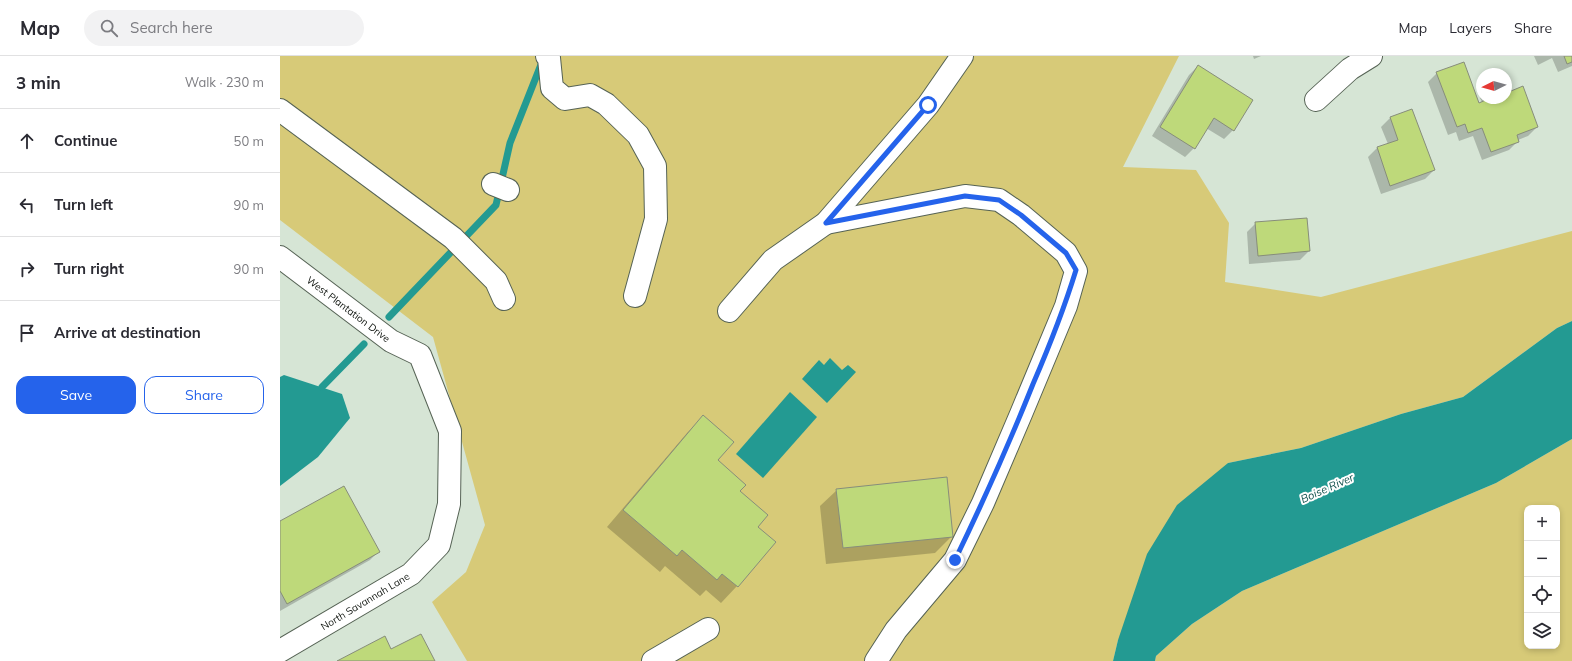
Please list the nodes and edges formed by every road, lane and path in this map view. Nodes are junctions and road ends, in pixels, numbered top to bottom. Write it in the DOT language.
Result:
graph roads {
  1 [pos="962,56"];
  2 [pos="1370,56"];
  3 [pos="548,57"];
  4 [pos="1316,100"];
  5 [pos="280,110"];
  6 [pos="826,223"];
  7 [pos="280,257"];
  8 [pos="635,296"];
  9 [pos="504,299"];
  10 [pos="729,311"];
  11 [pos="420,355"];
  12 [pos="708,629"];
  13 [pos="280,651"];
  14 [pos="653,661"];
  15 [pos="876,661"];
  1 -- 6 [label="street"];
  2 -- 4 [label="street"];
  3 -- 8 [label="street"];
  5 -- 9 [label="street"];
  6 -- 10 [label="street"];
  6 -- 15 [label="street"];
  7 -- 11 [label="street, West Plantation Drive"];
  11 -- 13 [label="street, North Savannah Lane"];
  12 -- 14 [label="street"];
}
